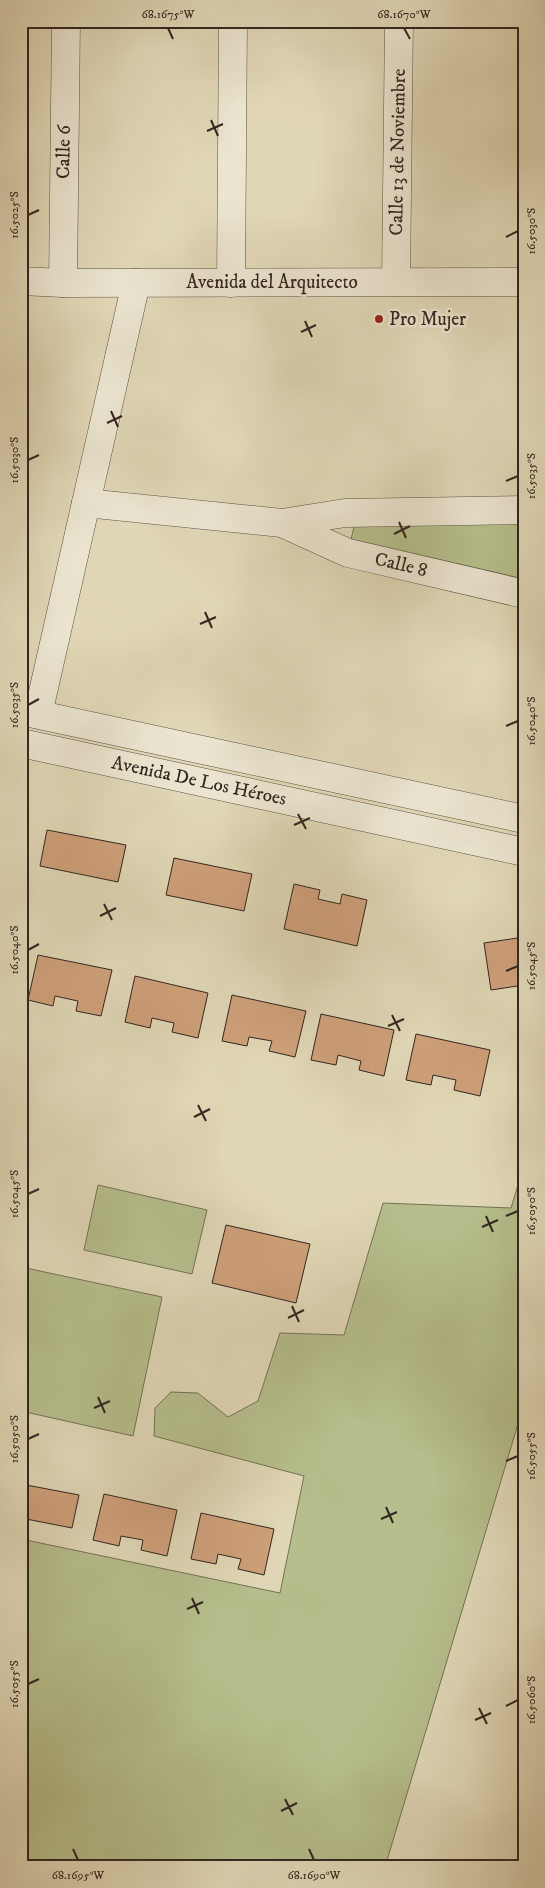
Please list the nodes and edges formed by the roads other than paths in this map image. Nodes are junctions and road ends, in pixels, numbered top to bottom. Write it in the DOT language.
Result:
graph roads {
  1 [pos="66,21"];
  2 [pos="233,21"];
  3 [pos="399,21"];
  4 [pos="21,281"];
  5 [pos="396,282"];
  6 [pos="524,282"];
  7 [pos="63,283"];
  8 [pos="136,283"];
  9 [pos="231,283"];
  10 [pos="86,503"];
  11 [pos="524,510"];
  12 [pos="282,523"];
  13 [pos="524,594"];
  14 [pos="30,712"];
  15 [pos="21,743"];
  16 [pos="524,819"];
  17 [pos="524,852"];
  1 -- 7 [label="street, Calle 6"];
  2 -- 9 [label="street"];
  3 -- 5 [label="street, Calle 13 de Noviembre"];
  4 -- 7 [label="street, Avenida del Arquitecto"];
  5 -- 6 [label="street, Avenida del Arquitecto"];
  5 -- 9 [label="street, Avenida del Arquitecto"];
  7 -- 8 [label="street, Avenida del Arquitecto"];
  8 -- 9 [label="street, Avenida del Arquitecto"];
  8 -- 10 [label="street"];
  10 -- 12 [label="street"];
  10 -- 14 [label="street"];
  11 -- 12 [label="street"];
  12 -- 13 [label="street, Calle 8"];
  14 -- 16 [label="street, Avenida De Los Héroes"];
  15 -- 17 [label="street, Avenida De Los Héroes"];
}
